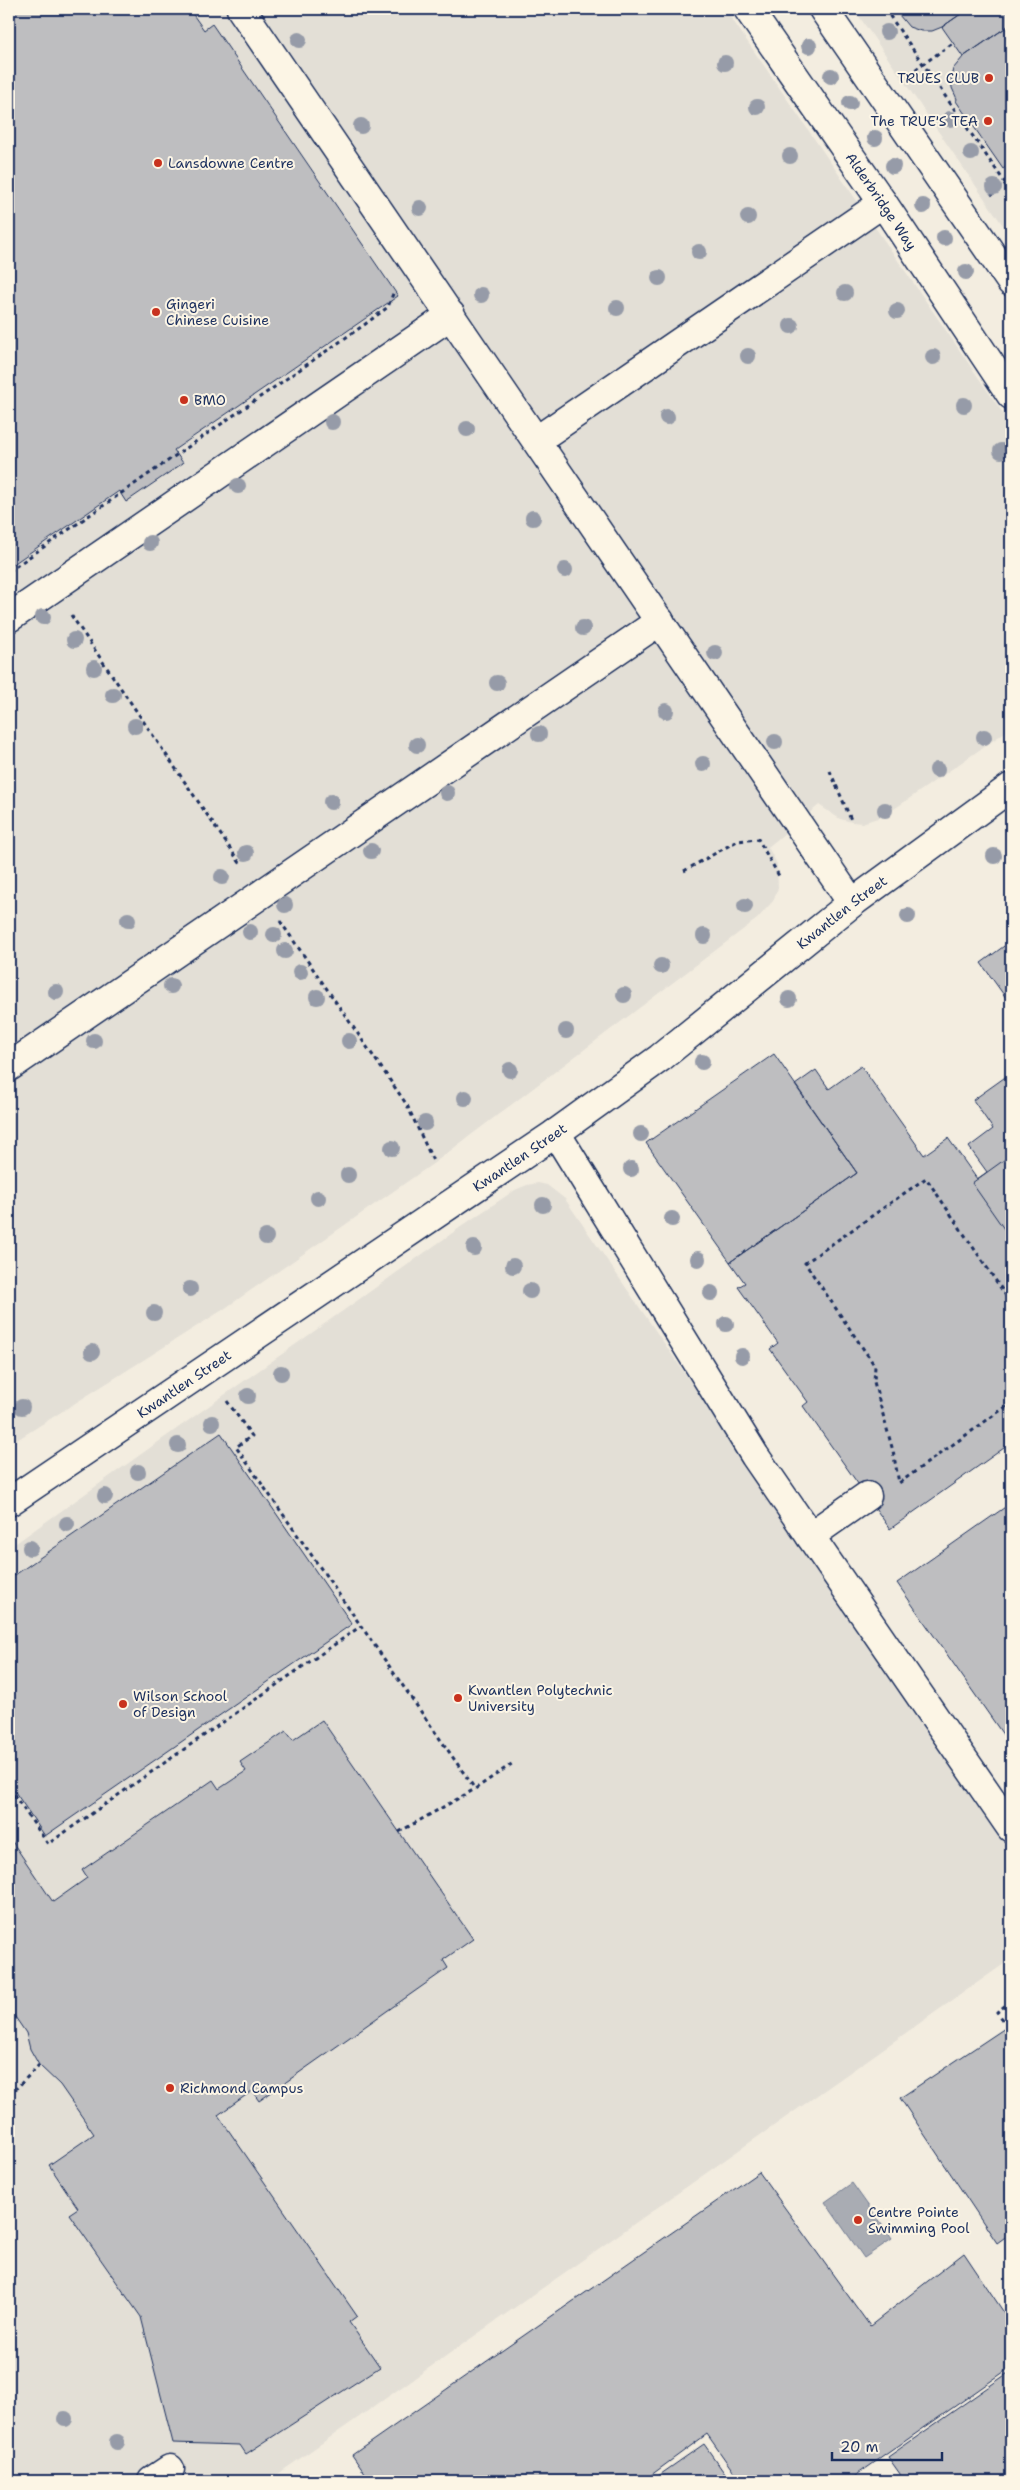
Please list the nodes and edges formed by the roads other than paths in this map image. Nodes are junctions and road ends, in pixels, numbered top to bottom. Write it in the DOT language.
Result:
graph roads {
  1 [pos="242,9"];
  2 [pos="748,9"];
  3 [pos="823,9"];
  4 [pos="883,203"];
  5 [pos="1011,282"];
  6 [pos="451,315"];
  7 [pos="1011,395"];
  8 [pos="536,440"];
  9 [pos="9,618"];
  10 [pos="660,621"];
  11 [pos="1011,787"];
  12 [pos="852,903"];
  13 [pos="9,1066"];
  14 [pos="556,1133"];
  15 [pos="867,1496"];
  16 [pos="9,1502"];
  17 [pos="810,1536"];
  18 [pos="1011,1828"];
  1 -- 6 [label="street"];
  2 -- 4 [label="street, Alderbridge Way"];
  3 -- 5 [label="street"];
  4 -- 7 [label="street, Alderbridge Way"];
  4 -- 8 [label="street"];
  6 -- 8 [label="street"];
  6 -- 9 [label="street"];
  8 -- 10 [label="street"];
  10 -- 12 [label="street"];
  10 -- 13 [label="street"];
  11 -- 12 [label="street, Kwantlen Street"];
  12 -- 14 [label="street, Kwantlen Street"];
  14 -- 16 [label="street, Kwantlen Street"];
  14 -- 17 [label="street"];
  15 -- 17 [label="street"];
  17 -- 18 [label="street"];
}
